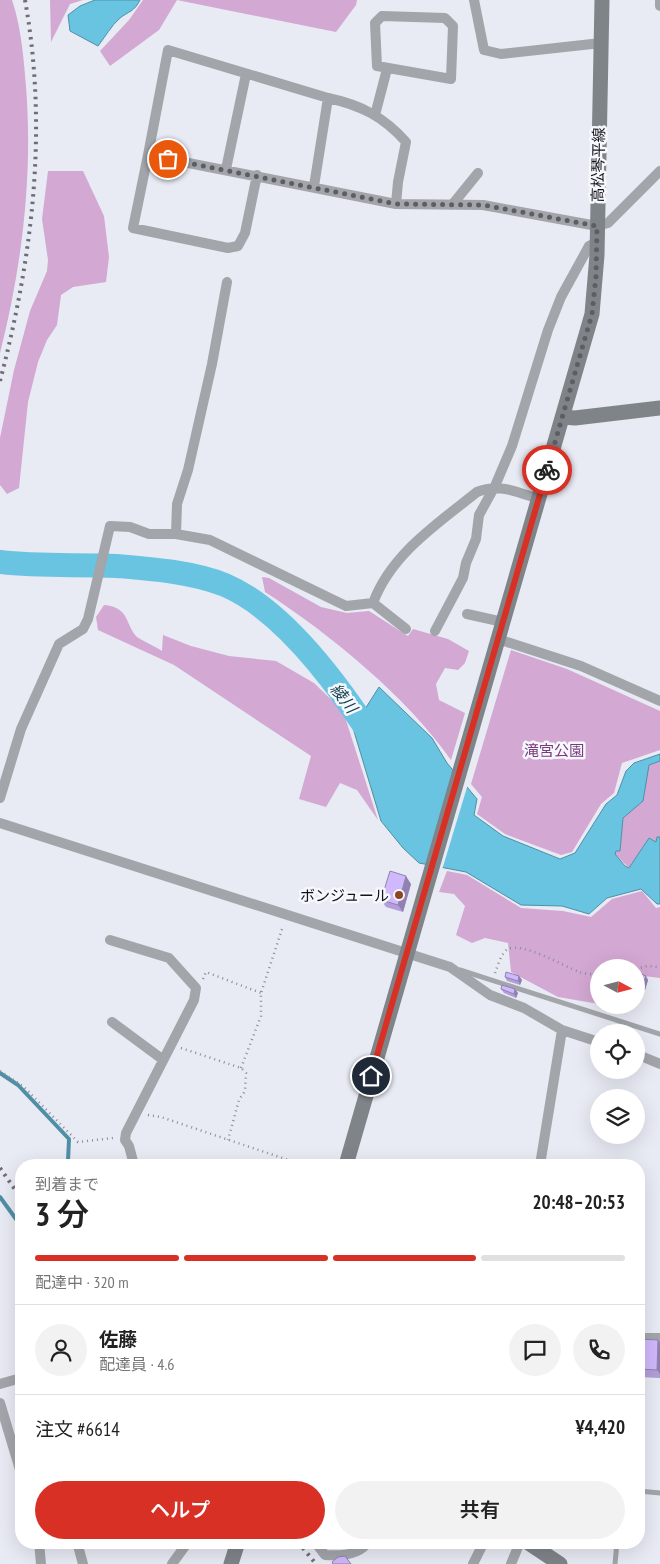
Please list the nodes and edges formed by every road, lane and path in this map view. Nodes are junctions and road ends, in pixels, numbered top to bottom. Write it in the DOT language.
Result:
graph roads {
  1 [pos="474,0"];
  2 [pos="602,0"];
  3 [pos="660,0"];
  4 [pos="660,6"];
  5 [pos="601,42"];
  6 [pos="388,69"];
  7 [pos="246,74"];
  8 [pos="328,98"];
  9 [pos="375,115"];
  10 [pos="148,155"];
  11 [pos="226,169"];
  12 [pos="660,171"];
  13 [pos="478,172"];
  14 [pos="257,175"];
  15 [pos="314,186"];
  16 [pos="396,204"];
  17 [pos="452,205"];
  18 [pos="597,226"];
  19 [pos="597,242"];
  20 [pos="227,282"];
  21 [pos="660,408"];
  22 [pos="563,417"];
  23 [pos="495,486"];
  24 [pos="539,499"];
  25 [pos="176,534"];
  26 [pos="373,603"];
  27 [pos="467,614"];
  28 [pos="503,622"];
  29 [pos="406,629"];
  30 [pos="435,631"];
  31 [pos="498,639"];
  32 [pos="660,701"];
  33 [pos="0,798"];
  34 [pos="0,822"];
  35 [pos="287,915"];
  36 [pos="110,940"];
  37 [pos="406,955"];
  38 [pos="450,967"];
  39 [pos="645,967"];
  40 [pos="660,967"];
  41 [pos="590,974"];
  42 [pos="492,980"];
  43 [pos="195,993"];
  44 [pos="261,993"];
  45 [pos="112,1022"];
  46 [pos="562,1030"];
  47 [pos="660,1034"];
  48 [pos="590,1039"];
  49 [pos="170,1044"];
  50 [pos="645,1058"];
  51 [pos="162,1059"];
  52 [pos="660,1064"];
  53 [pos="241,1068"];
  54 [pos="0,1071"];
  55 [pos="135,1113"];
  56 [pos="125,1140"];
  57 [pos="228,1140"];
  58 [pos="132,1159"];
  59 [pos="285,1159"];
  60 [pos="348,1159"];
  61 [pos="541,1159"];
  62 [pos="645,1338"];
  63 [pos="660,1338"];
  64 [pos="15,1380"];
  65 [pos="0,1384"];
  66 [pos="0,1403"];
  67 [pos="15,1443"];
  68 [pos="645,1492"];
  69 [pos="660,1493"];
  70 [pos="40,1549"];
  71 [pos="79,1549"];
  72 [pos="183,1549"];
  73 [pos="236,1549"];
  74 [pos="320,1549"];
  75 [pos="362,1549"];
  76 [pos="480,1549"];
  77 [pos="517,1549"];
  78 [pos="538,1549"];
  79 [pos="615,1549"];
  80 [pos="41,1564"];
  81 [pos="83,1564"];
  82 [pos="172,1564"];
  83 [pos="231,1564"];
  84 [pos="473,1564"];
  85 [pos="511,1564"];
  86 [pos="560,1564"];
  87 [pos="614,1564"];
  1 -- 5 [label="street"];
  2 -- 5 [label="main road, 高松琴平線"];
  3 -- 4 [label="street"];
  5 -- 18 [label="main road, 高松琴平線"];
  6 -- 6 [label="street"];
  6 -- 9 [label="street"];
  7 -- 8 [label="street"];
  7 -- 10 [label="street"];
  7 -- 11 [label="street"];
  8 -- 9 [label="street"];
  8 -- 15 [label="street"];
  9 -- 16 [label="street"];
  10 -- 11 [label="street"];
  10 -- 14 [label="street"];
  11 -- 14 [label="street"];
  12 -- 18 [label="street"];
  13 -- 17 [label="street"];
  14 -- 15 [label="street"];
  15 -- 16 [label="street"];
  16 -- 17 [label="street"];
  17 -- 18 [label="street"];
  18 -- 19 [label="main road, 高松琴平線"];
  19 -- 22 [label="main road, 高松琴平線"];
  19 -- 23 [label="street"];
  20 -- 25 [label="street"];
  21 -- 22 [label="main road"];
  22 -- 24 [label="main road, 高松琴平線"];
  23 -- 24 [label="street"];
  23 -- 26 [label="street"];
  23 -- 30 [label="street"];
  24 -- 28 [label="main road, 高松琴平線"];
  25 -- 26 [label="street"];
  25 -- 33 [label="street"];
  26 -- 29 [label="street"];
  27 -- 28 [label="street"];
  28 -- 31 [label="main road, 高松琴平線"];
  31 -- 32 [label="street"];
  31 -- 37 [label="main road, 高松琴平線"];
  34 -- 35 [label="street"];
  35 -- 37 [label="street"];
  35 -- 44 [label="path"];
  36 -- 43 [label="street"];
  37 -- 38 [label="street"];
  37 -- 60 [label="main road, 高松琴平線"];
  38 -- 42 [label="lane"];
  38 -- 46 [label="street"];
  39 -- 40 [label="path"];
  41 -- 42 [label="path"];
  42 -- 47 [label="lane"];
  43 -- 44 [label="path"];
  43 -- 49 [label="street"];
  44 -- 53 [label="path"];
  45 -- 51 [label="street"];
  46 -- 48 [label="street"];
  46 -- 61 [label="street"];
  49 -- 51 [label="street"];
  49 -- 53 [label="path"];
  50 -- 52 [label="street"];
  51 -- 55 [label="street"];
  53 -- 57 [label="path"];
  54 -- 56 [label="path"];
  55 -- 56 [label="street"];
  55 -- 57 [label="path"];
  56 -- 58 [label="street"];
  57 -- 59 [label="path"];
  62 -- 63 [label="street"];
  64 -- 65 [label="street"];
  66 -- 67 [label="street"];
  68 -- 69 [label="lane"];
  70 -- 80 [label="street"];
  71 -- 81 [label="street"];
  72 -- 82 [label="street"];
  73 -- 83 [label="main road"];
  74 -- 75 [label="street"];
  76 -- 84 [label="street"];
  77 -- 85 [label="street"];
  78 -- 86 [label="main road"];
  79 -- 87 [label="lane"];
}
